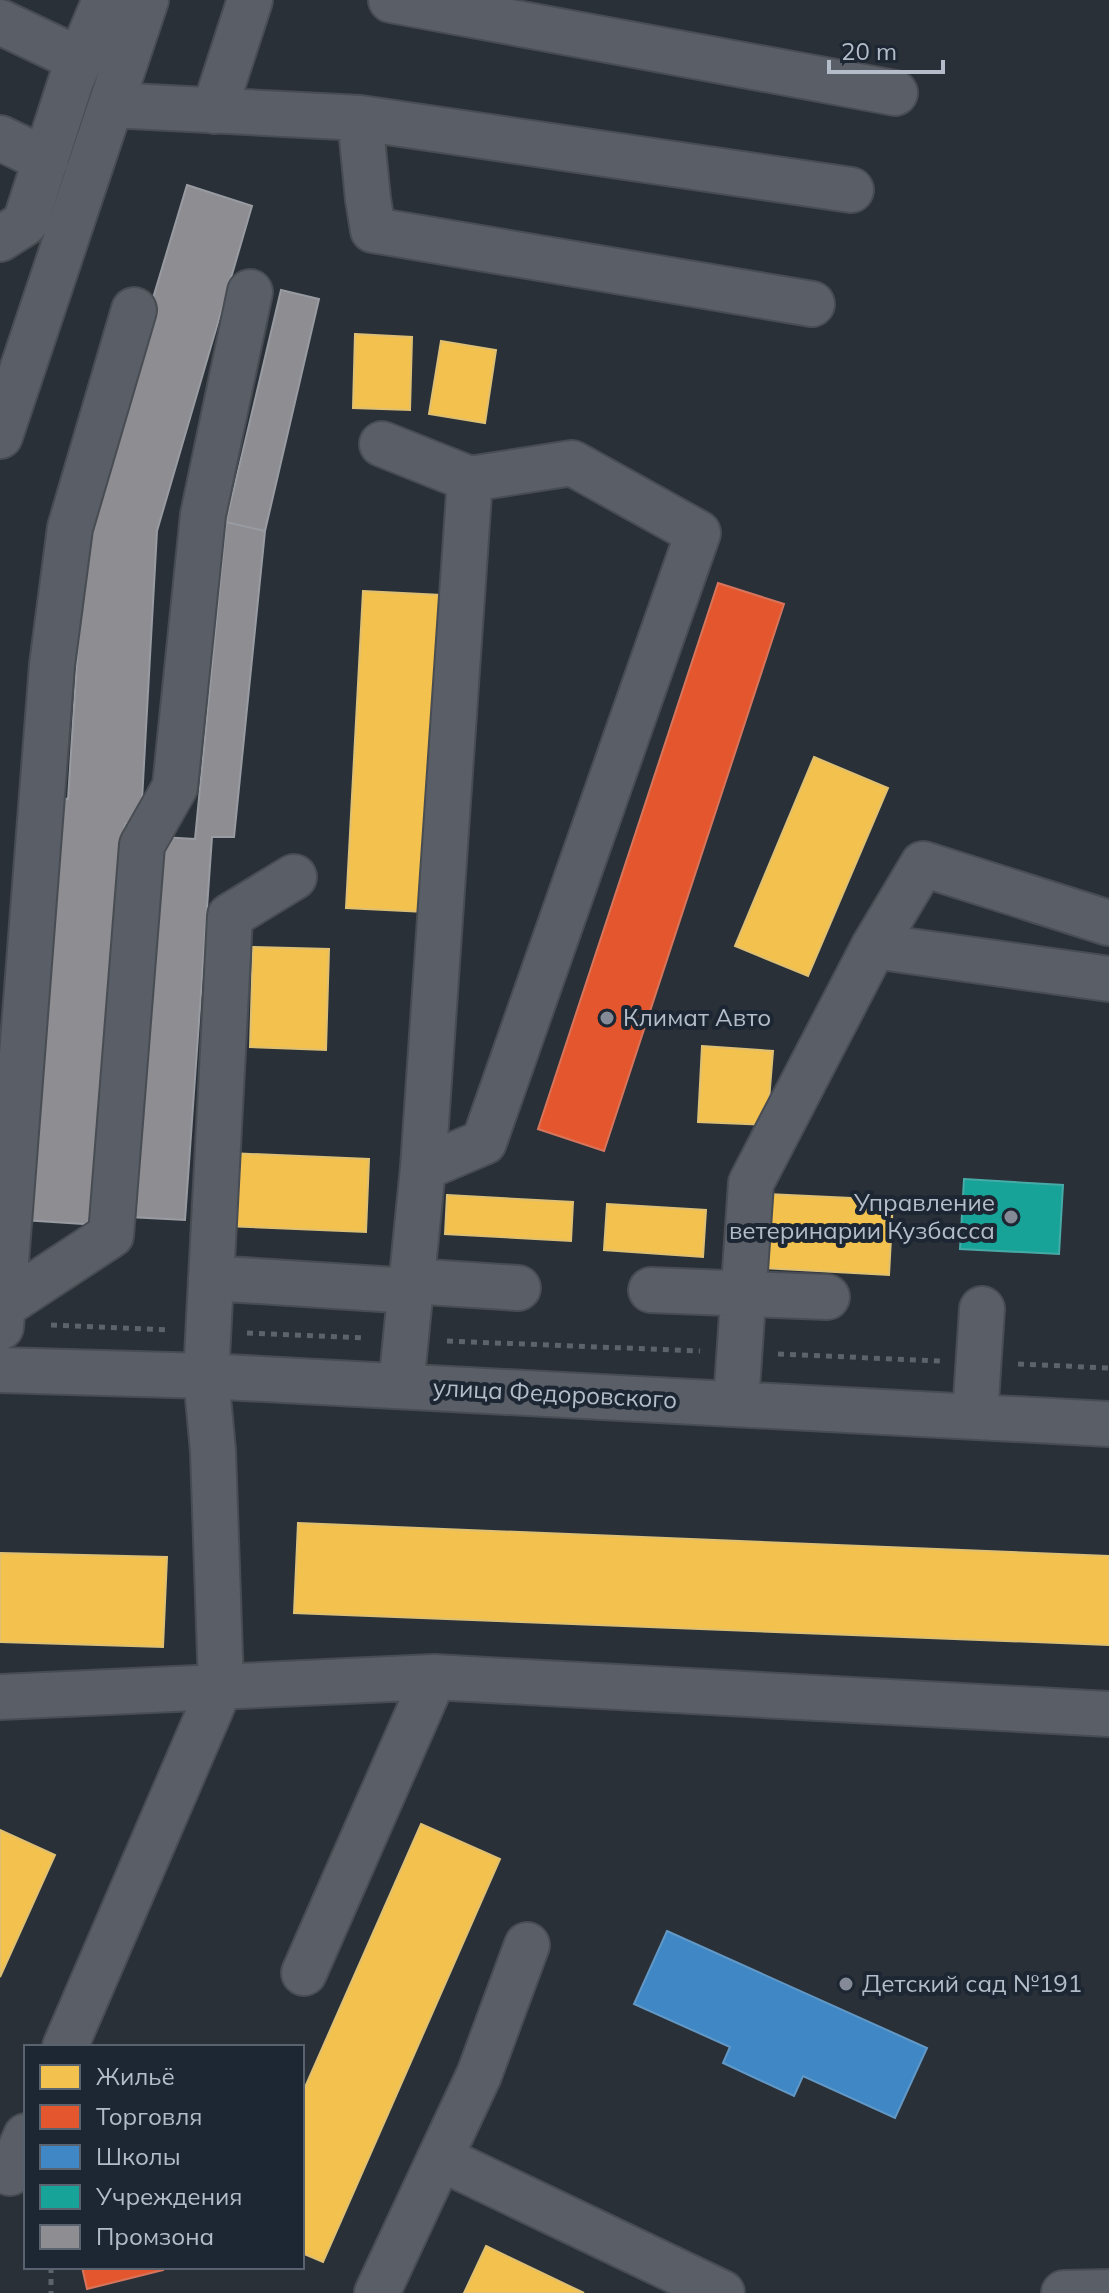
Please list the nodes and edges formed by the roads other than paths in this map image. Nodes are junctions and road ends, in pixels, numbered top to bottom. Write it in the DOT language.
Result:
graph roads {
  1 [pos="105,0"];
  2 [pos="146,0"];
  3 [pos="250,0"];
  4 [pos="391,0"];
  5 [pos="0,22"];
  6 [pos="80,60"];
  7 [pos="895,93"];
  8 [pos="111,105"];
  9 [pos="214,111"];
  10 [pos="360,118"];
  11 [pos="0,138"];
  12 [pos="46,160"];
  13 [pos="851,190"];
  14 [pos="0,239"];
  15 [pos="250,292"];
  16 [pos="812,304"];
  17 [pos="134,310"];
  18 [pos="8,385"];
  19 [pos="0,436"];
  20 [pos="382,444"];
  21 [pos="470,479"];
  22 [pos="294,877"];
  23 [pos="1109,923"];
  24 [pos="874,946"];
  25 [pos="1109,979"];
  26 [pos="423,1168"];
  27 [pos="211,1278"];
  28 [pos="411,1286"];
  29 [pos="518,1288"];
  30 [pos="651,1290"];
  31 [pos="743,1295"];
  32 [pos="827,1297"];
  33 [pos="982,1309"];
  34 [pos="1,1323"];
  35 [pos="0,1370"];
  36 [pos="206,1376"];
  37 [pos="401,1386"];
  38 [pos="736,1403"];
  39 [pos="975,1416"];
  40 [pos="1109,1424"];
  41 [pos="434,1677"];
  42 [pos="221,1685"];
  43 [pos="0,1697"];
  44 [pos="1109,1714"];
  45 [pos="527,1945"];
  46 [pos="304,1973"];
  47 [pos="66,2045"];
  48 [pos="440,2158"];
  49 [pos="1109,2292"];
  50 [pos="377,2293"];
  51 [pos="722,2293"];
  52 [pos="1064,2293"];
  1 -- 6 [label="street"];
  2 -- 8 [label="street"];
  3 -- 9 [label="street"];
  4 -- 7 [label="street"];
  5 -- 6 [label="street"];
  6 -- 12 [label="street"];
  8 -- 9 [label="street"];
  8 -- 18 [label="street"];
  9 -- 10 [label="street"];
  10 -- 13 [label="street"];
  10 -- 16 [label="street"];
  11 -- 12 [label="street"];
  12 -- 14 [label="street"];
  15 -- 34 [label="street"];
  17 -- 34 [label="street"];
  18 -- 19 [label="street"];
  20 -- 21 [label="street"];
  21 -- 26 [label="street"];
  21 -- 26 [label="street"];
  22 -- 27 [label="street"];
  23 -- 24 [label="street"];
  24 -- 25 [label="street"];
  24 -- 31 [label="street"];
  26 -- 28 [label="street"];
  27 -- 28 [label="street"];
  27 -- 36 [label="street"];
  28 -- 29 [label="street"];
  28 -- 37 [label="street"];
  30 -- 31 [label="street"];
  31 -- 32 [label="street"];
  31 -- 38 [label="street"];
  33 -- 39 [label="street"];
  35 -- 36 [label="street, улица Федоровского"];
  36 -- 37 [label="street, улица Федоровского"];
  36 -- 42 [label="street"];
  37 -- 38 [label="street, улица Федоровского"];
  38 -- 39 [label="street, улица Федоровского"];
  39 -- 40 [label="street, улица Федоровского"];
  41 -- 42 [label="street"];
  41 -- 44 [label="street"];
  41 -- 46 [label="street"];
  42 -- 43 [label="street"];
  42 -- 47 [label="street"];
  45 -- 48 [label="street"];
  48 -- 50 [label="street"];
  48 -- 51 [label="street"];
  49 -- 52 [label="street"];
}
